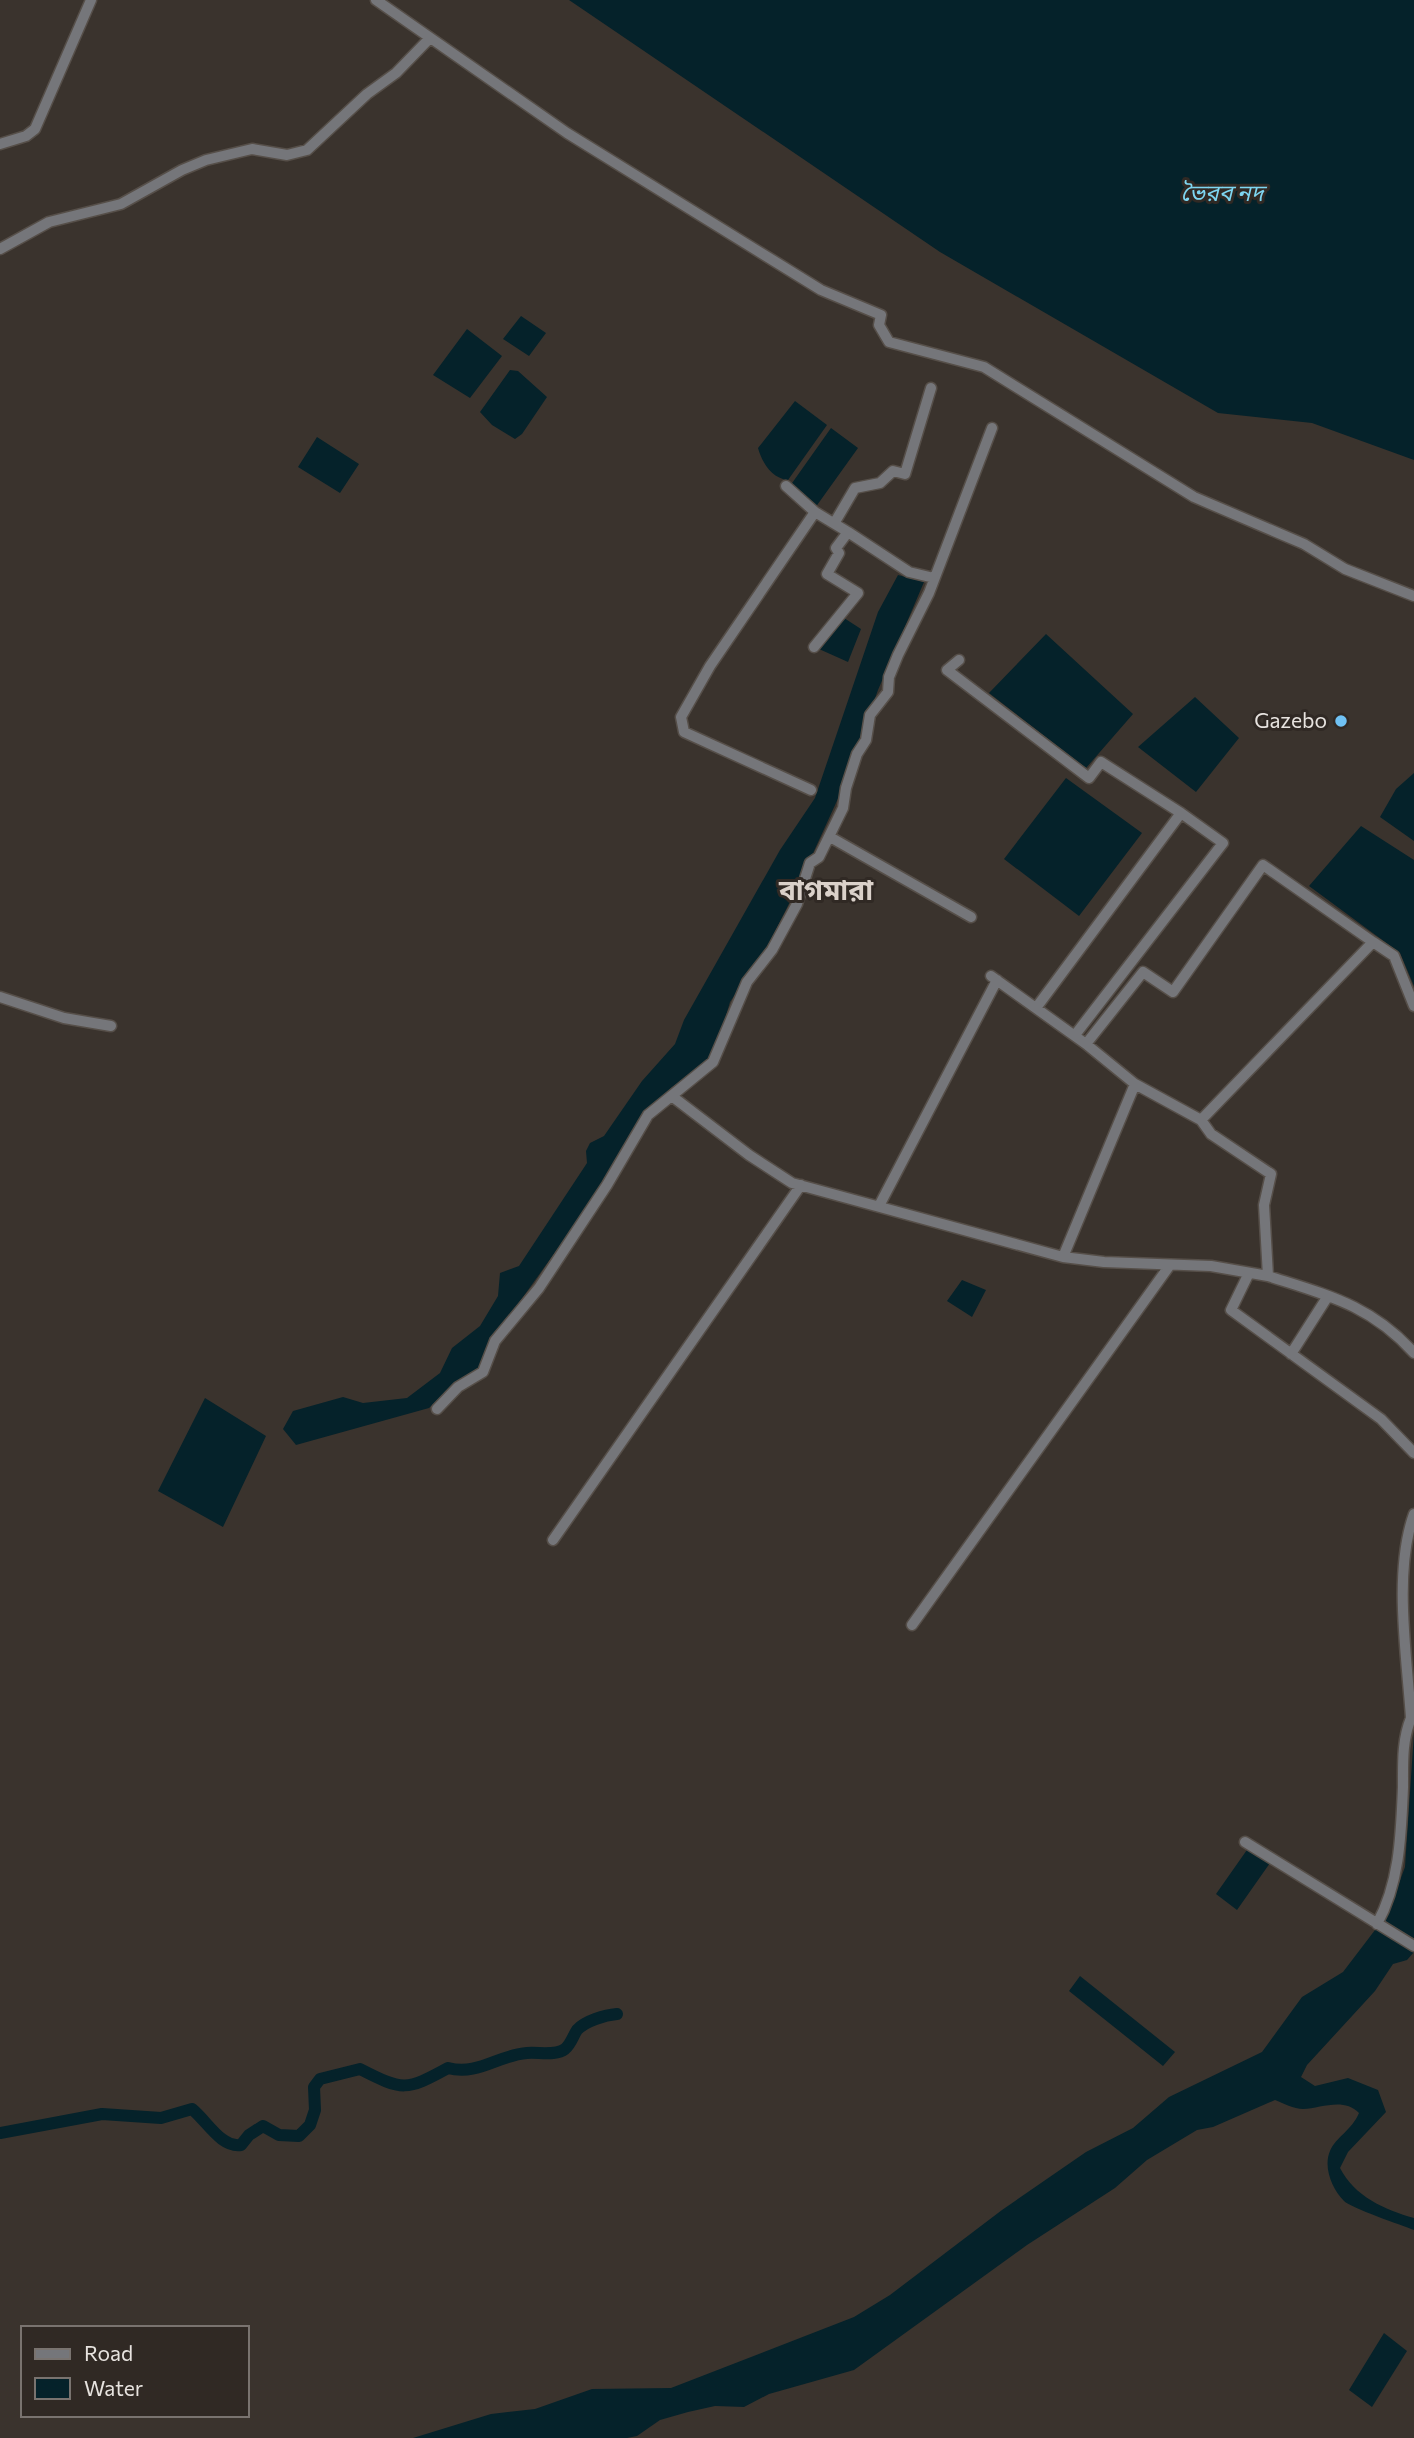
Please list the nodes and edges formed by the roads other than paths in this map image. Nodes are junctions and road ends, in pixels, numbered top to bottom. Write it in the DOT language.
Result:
graph roads {
  1 [pos="90,0"];
  2 [pos="376,0"];
  3 [pos="429,39"];
  4 [pos="0,144"];
  5 [pos="0,249"];
  6 [pos="931,388"];
  7 [pos="992,428"];
  8 [pos="786,486"];
  9 [pos="815,512"];
  10 [pos="835,522"];
  11 [pos="848,532"];
  12 [pos="934,578"];
  13 [pos="1414,596"];
  14 [pos="814,647"];
  15 [pos="959,660"];
  16 [pos="811,790"];
  17 [pos="1181,813"];
  18 [pos="831,837"];
  19 [pos="971,917"];
  20 [pos="1373,943"];
  21 [pos="0,997"];
  22 [pos="1414,1006"];
  23 [pos="1036,1008"];
  24 [pos="111,1027"];
  25 [pos="1075,1035"];
  26 [pos="1086,1044"];
  27 [pos="1135,1084"];
  28 [pos="673,1097"];
  29 [pos="1201,1119"];
  30 [pos="801,1185"];
  31 [pos="878,1206"];
  32 [pos="1063,1257"];
  33 [pos="1170,1265"];
  34 [pos="1249,1273"];
  35 [pos="1268,1276"];
  36 [pos="1328,1296"];
  37 [pos="1414,1353"];
  38 [pos="1291,1354"];
  39 [pos="437,1409"];
  40 [pos="1414,1453"];
  41 [pos="1414,1514"];
  42 [pos="553,1540"];
  43 [pos="912,1625"];
  44 [pos="1245,1842"];
  45 [pos="1378,1924"];
  46 [pos="1414,1947"];
  1 -- 4 [label="street"];
  2 -- 3 [label="street"];
  3 -- 5 [label="street"];
  3 -- 13 [label="street"];
  6 -- 10 [label="street"];
  7 -- 12 [label="street"];
  8 -- 9 [label="street"];
  9 -- 10 [label="street"];
  9 -- 16 [label="street"];
  10 -- 11 [label="street"];
  11 -- 12 [label="street"];
  11 -- 14 [label="street"];
  12 -- 18 [label="street"];
  15 -- 17 [label="street"];
  17 -- 23 [label="street"];
  17 -- 25 [label="street"];
  18 -- 19 [label="street"];
  18 -- 28 [label="street"];
  20 -- 22 [label="street"];
  20 -- 26 [label="street"];
  20 -- 29 [label="street"];
  21 -- 24 [label="street"];
  23 -- 25 [label="street"];
  23 -- 31 [label="street"];
  25 -- 26 [label="street"];
  26 -- 27 [label="street"];
  27 -- 29 [label="street"];
  27 -- 32 [label="street"];
  28 -- 30 [label="street"];
  28 -- 39 [label="street"];
  29 -- 35 [label="street"];
  30 -- 31 [label="street"];
  30 -- 42 [label="street"];
  31 -- 32 [label="street"];
  32 -- 33 [label="street"];
  33 -- 34 [label="street"];
  33 -- 43 [label="street"];
  34 -- 35 [label="street"];
  34 -- 38 [label="street"];
  35 -- 36 [label="street"];
  36 -- 37 [label="street"];
  36 -- 38 [label="street"];
  38 -- 40 [label="street"];
  41 -- 45 [label="street"];
  44 -- 45 [label="street"];
  45 -- 46 [label="street"];
}
